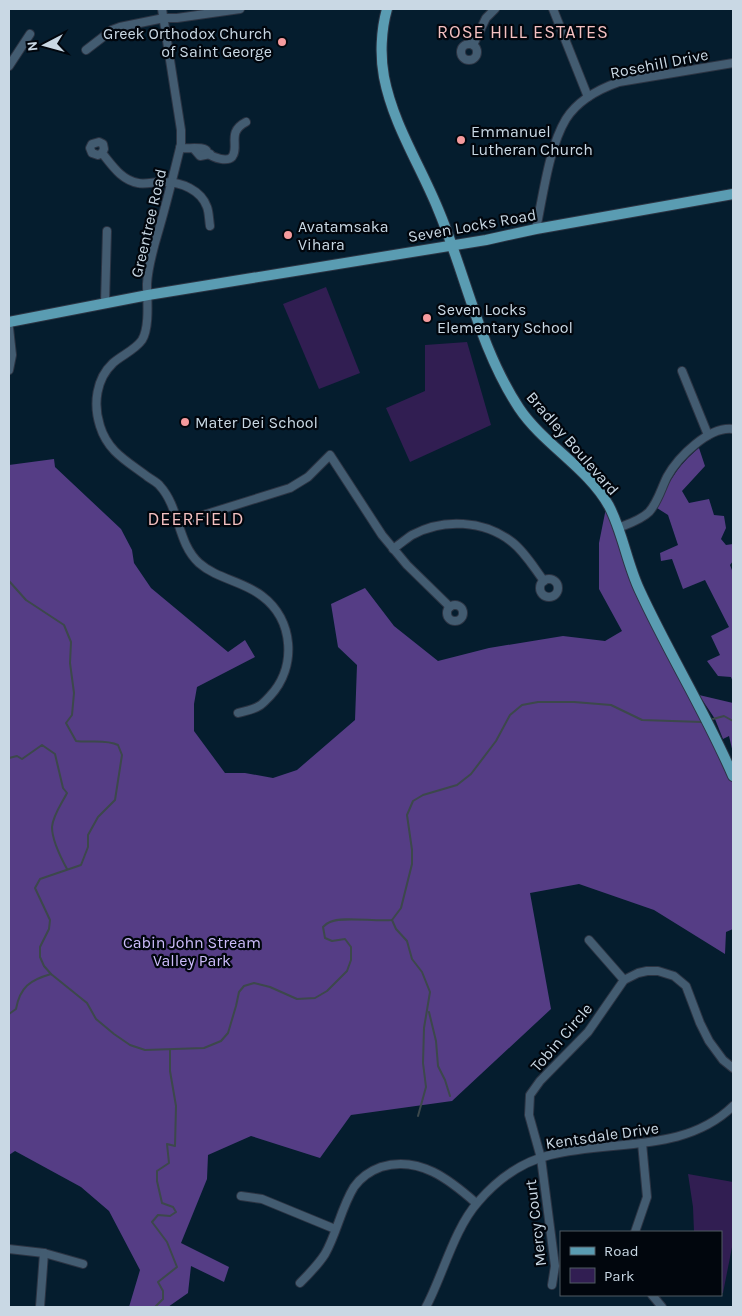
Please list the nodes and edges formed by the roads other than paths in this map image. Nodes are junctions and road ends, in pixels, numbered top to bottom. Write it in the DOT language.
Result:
graph roads {
  1 [pos="162,9"];
  2 [pos="240,9"];
  3 [pos="387,9"];
  4 [pos="495,9"];
  5 [pos="553,9"];
  6 [pos="164,18"];
  7 [pos="30,34"];
  8 [pos="473,45"];
  9 [pos="86,50"];
  10 [pos="733,62"];
  11 [pos="9,66"];
  12 [pos="588,97"];
  13 [pos="246,122"];
  14 [pos="180,148"];
  15 [pos="102,153"];
  16 [pos="172,182"];
  17 [pos="733,194"];
  18 [pos="210,226"];
  19 [pos="536,229"];
  20 [pos="107,231"];
  21 [pos="452,244"];
  22 [pos="148,295"];
  23 [pos="105,303"];
  24 [pos="9,322"];
  25 [pos="9,328"];
  26 [pos="9,370"];
  27 [pos="682,371"];
  28 [pos="733,429"];
  29 [pos="708,435"];
  30 [pos="178,523"];
  31 [pos="618,528"];
  32 [pos="393,549"];
  33 [pos="544,581"];
  34 [pos="450,607"];
  35 [pos="238,713"];
  36 [pos="733,776"];
  37 [pos="589,940"];
  38 [pos="624,980"];
  39 [pos="733,1068"];
  40 [pos="733,1106"];
  41 [pos="642,1143"];
  42 [pos="541,1158"];
  43 [pos="241,1196"];
  44 [pos="476,1203"];
  45 [pos="335,1230"];
  46 [pos="634,1231"];
  47 [pos="9,1249"];
  48 [pos="44,1253"];
  49 [pos="83,1264"];
  50 [pos="300,1283"];
  51 [pos="552,1285"];
  52 [pos="653,1296"];
  53 [pos="40,1307"];
  54 [pos="426,1307"];
  55 [pos="662,1307"];
  1 -- 6 [label="street, Greentree Road"];
  2 -- 6 [label="street"];
  3 -- 21 [label="main road, Bradley Boulevard"];
  4 -- 8 [label="street"];
  5 -- 12 [label="street"];
  6 -- 9 [label="street"];
  6 -- 14 [label="street, Greentree Road"];
  7 -- 11 [label="street"];
  10 -- 12 [label="street, Rosehill Drive"];
  12 -- 19 [label="street, Rosehill Drive"];
  13 -- 14 [label="street"];
  14 -- 16 [label="street, Greentree Road"];
  15 -- 16 [label="street"];
  16 -- 18 [label="street"];
  16 -- 22 [label="street, Greentree Road"];
  17 -- 19 [label="main road, Seven Locks Road"];
  19 -- 21 [label="main road, Seven Locks Road"];
  20 -- 23 [label="street"];
  21 -- 22 [label="main road, Seven Locks Road"];
  21 -- 31 [label="main road, Bradley Boulevard"];
  22 -- 23 [label="main road, Seven Locks Road"];
  22 -- 30 [label="street, Greentree Road"];
  23 -- 24 [label="main road, Seven Locks Road"];
  25 -- 26 [label="street"];
  27 -- 29 [label="street"];
  28 -- 29 [label="street"];
  29 -- 31 [label="street"];
  30 -- 32 [label="street"];
  30 -- 35 [label="street, Greentree Road"];
  31 -- 36 [label="main road, Bradley Boulevard"];
  32 -- 33 [label="street"];
  32 -- 34 [label="street"];
  37 -- 38 [label="street"];
  38 -- 39 [label="street"];
  38 -- 42 [label="street, Tobin Circle"];
  40 -- 41 [label="street, Kentsdale Drive"];
  41 -- 42 [label="street, Kentsdale Drive"];
  41 -- 46 [label="street"];
  42 -- 44 [label="street, Kentsdale Drive"];
  42 -- 51 [label="street, Mercy Court"];
  43 -- 45 [label="street"];
  44 -- 45 [label="street"];
  44 -- 54 [label="street, Kentsdale Drive"];
  45 -- 50 [label="street"];
  47 -- 48 [label="street"];
  48 -- 49 [label="street"];
  48 -- 53 [label="street"];
  52 -- 55 [label="street"];
}
